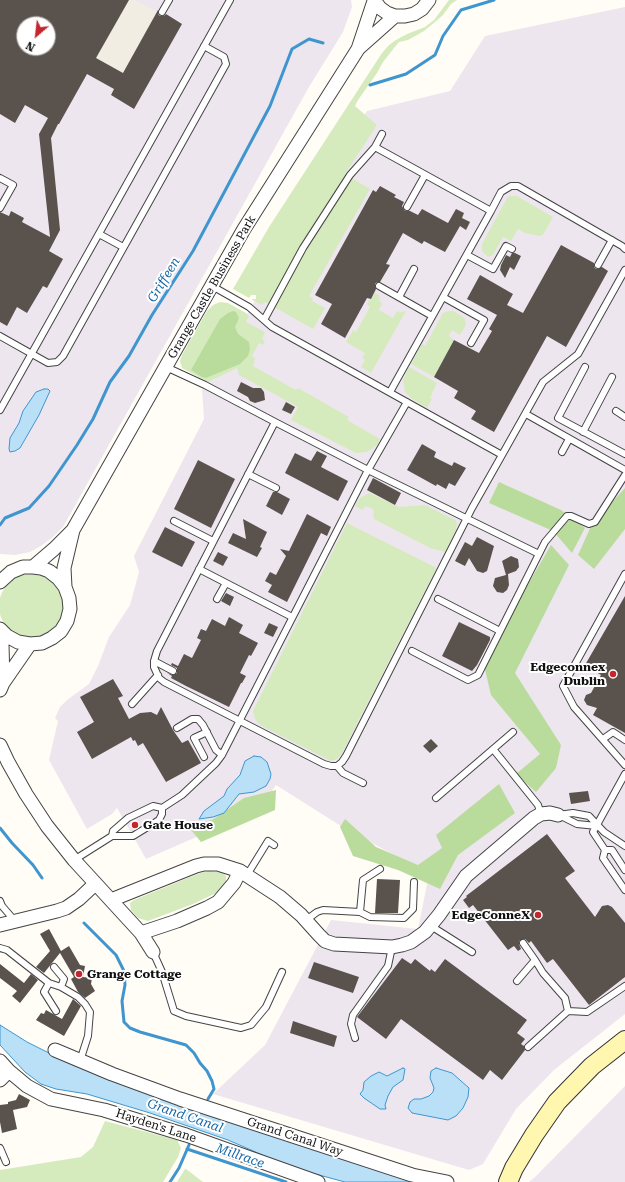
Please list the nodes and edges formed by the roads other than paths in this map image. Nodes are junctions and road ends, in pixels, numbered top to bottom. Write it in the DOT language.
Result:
graph roads {
  1 [pos="169,0"];
  2 [pos="230,0"];
  3 [pos="429,0"];
  4 [pos="374,1"];
  5 [pos="162,12"];
  6 [pos="395,16"];
  7 [pos="204,46"];
  8 [pos="358,50"];
  9 [pos="382,134"];
  10 [pos="375,147"];
  11 [pos="425,175"];
  12 [pos="0,178"];
  13 [pos="407,207"];
  14 [pos="0,208"];
  15 [pos="491,211"];
  16 [pos="99,234"];
  17 [pos="612,240"];
  18 [pos="124,247"];
  19 [pos="512,249"];
  20 [pos="625,249"];
  21 [pos="466,255"];
  22 [pos="598,265"];
  23 [pos="414,269"];
  24 [pos="625,270"];
  25 [pos="212,286"];
  26 [pos="379,286"];
  27 [pos="399,297"];
  28 [pos="443,297"];
  29 [pos="432,316"];
  30 [pos="264,320"];
  31 [pos="0,336"];
  32 [pos="471,344"];
  33 [pos="32,354"];
  34 [pos="166,367"];
  35 [pos="585,367"];
  36 [pos="612,377"];
  37 [pos="390,392"];
  38 [pos="408,402"];
  39 [pos="0,410"];
  40 [pos="616,411"];
  41 [pos="526,414"];
  42 [pos="625,417"];
  43 [pos="275,422"];
  44 [pos="583,432"];
  45 [pos="569,438"];
  46 [pos="562,452"];
  47 [pos="625,454"];
  48 [pos="502,455"];
  49 [pos="368,470"];
  50 [pos="625,470"];
  51 [pos="248,474"];
  52 [pos="625,475"];
  53 [pos="276,488"];
  54 [pos="468,518"];
  55 [pos="174,521"];
  56 [pos="73,530"];
  57 [pos="213,541"];
  58 [pos="539,554"];
  59 [pos="33,566"];
  60 [pos="199,569"];
  61 [pos="6,571"];
  62 [pos="625,574"];
  63 [pos="0,582"];
  64 [pos="226,582"];
  65 [pos="65,587"];
  66 [pos="438,598"];
  67 [pos="217,599"];
  68 [pos="292,617"];
  69 [pos="0,629"];
  70 [pos="500,631"];
  71 [pos="0,634"];
  72 [pos="30,644"];
  73 [pos="412,651"];
  74 [pos="154,661"];
  75 [pos="173,671"];
  76 [pos="158,675"];
  77 [pos="1,687"];
  78 [pos="132,704"];
  79 [pos="240,721"];
  80 [pos="177,728"];
  81 [pos="206,732"];
  82 [pos="513,732"];
  83 [pos="603,739"];
  84 [pos="625,740"];
  85 [pos="0,745"];
  86 [pos="493,749"];
  87 [pos="222,755"];
  88 [pos="204,757"];
  89 [pos="625,765"];
  90 [pos="337,766"];
  91 [pos="625,774"];
  92 [pos="363,783"];
  93 [pos="436,798"];
  94 [pos="162,808"];
  95 [pos="541,814"];
  96 [pos="558,815"];
  97 [pos="597,826"];
  98 [pos="112,836"];
  99 [pos="274,845"];
  100 [pos="625,846"];
  101 [pos="605,850"];
  102 [pos="74,860"];
  103 [pos="380,869"];
  104 [pos="625,870"];
  105 [pos="243,873"];
  106 [pos="414,882"];
  107 [pos="95,884"];
  108 [pos="625,890"];
  109 [pos="111,900"];
  110 [pos="0,901"];
  111 [pos="360,912"];
  112 [pos="305,920"];
  113 [pos="16,922"];
  114 [pos="0,925"];
  115 [pos="431,926"];
  116 [pos="141,933"];
  117 [pos="523,943"];
  118 [pos="392,947"];
  119 [pos="0,948"];
  120 [pos="153,952"];
  121 [pos="472,952"];
  122 [pos="535,960"];
  123 [pos="54,967"];
  124 [pos="282,972"];
  125 [pos="517,981"];
  126 [pos="50,982"];
  127 [pos="625,986"];
  128 [pos="61,987"];
  129 [pos="568,1011"];
  130 [pos="56,1012"];
  131 [pos="355,1038"];
  132 [pos="625,1040"];
  133 [pos="528,1048"];
  134 [pos="55,1050"];
  135 [pos="0,1060"];
  136 [pos="80,1061"];
  137 [pos="5,1076"];
  138 [pos="0,1148"];
  139 [pos="6,1162"];
  140 [pos="318,1182"];
  141 [pos="446,1182"];
  142 [pos="508,1182"];
  1 -- 5 [label="lane"];
  2 -- 7 [label="lane"];
  3 -- 6 [label="street"];
  4 -- 6 [label="street"];
  4 -- 8 [label="street, Grange Castle Business Park"];
  6 -- 8 [label="street, Grange Castle Business Park"];
  7 -- 16 [label="lane"];
  7 -- 18 [label="lane"];
  8 -- 25 [label="street, Grange Castle Business Park"];
  9 -- 10 [label="lane"];
  10 -- 11 [label="lane"];
  10 -- 30 [label="lane"];
  11 -- 13 [label="lane"];
  11 -- 15 [label="lane"];
  12 -- 14 [label="lane"];
  15 -- 17 [label="lane"];
  15 -- 21 [label="lane"];
  16 -- 18 [label="lane"];
  16 -- 33 [label="lane"];
  17 -- 20 [label="lane"];
  17 -- 22 [label="lane"];
  18 -- 33 [label="lane"];
  19 -- 21 [label="lane"];
  21 -- 28 [label="lane"];
  23 -- 27 [label="lane"];
  24 -- 41 [label="lane"];
  25 -- 30 [label="lane"];
  25 -- 34 [label="street, Grange Castle Business Park"];
  26 -- 27 [label="lane"];
  27 -- 29 [label="lane"];
  28 -- 29 [label="lane"];
  28 -- 32 [label="lane"];
  29 -- 37 [label="lane"];
  30 -- 37 [label="lane"];
  31 -- 33 [label="lane"];
  33 -- 39 [label="lane"];
  34 -- 43 [label="lane"];
  34 -- 56 [label="street, Grange Castle Business Park"];
  35 -- 44 [label="lane"];
  36 -- 44 [label="lane"];
  37 -- 38 [label="lane"];
  38 -- 48 [label="lane"];
  38 -- 49 [label="lane"];
  40 -- 42 [label="lane"];
  41 -- 45 [label="lane"];
  41 -- 48 [label="lane"];
  43 -- 49 [label="lane"];
  43 -- 51 [label="lane"];
  44 -- 47 [label="lane"];
  45 -- 46 [label="lane"];
  45 -- 50 [label="lane"];
  48 -- 54 [label="lane"];
  49 -- 54 [label="lane"];
  49 -- 68 [label="lane"];
  51 -- 53 [label="lane"];
  51 -- 57 [label="lane"];
  52 -- 58 [label="lane"];
  54 -- 58 [label="lane"];
  54 -- 90 [label="lane"];
  55 -- 57 [label="lane"];
  56 -- 59 [label="street, Grange Castle Business Park"];
  56 -- 65 [label="street, Grange Castle Business Park"];
  57 -- 60 [label="lane"];
  58 -- 70 [label="lane"];
  59 -- 61 [label="street"];
  59 -- 65 [label="street"];
  60 -- 64 [label="lane"];
  60 -- 74 [label="lane"];
  61 -- 63 [label="street"];
  62 -- 83 [label="lane"];
  64 -- 67 [label="lane"];
  64 -- 68 [label="lane"];
  65 -- 72 [label="street, Grange Castle Business Park"];
  66 -- 70 [label="lane"];
  68 -- 79 [label="lane"];
  69 -- 72 [label="street"];
  70 -- 73 [label="lane"];
  71 -- 77 [label="street"];
  72 -- 77 [label="street"];
  74 -- 75 [label="lane"];
  74 -- 76 [label="lane"];
  76 -- 78 [label="lane"];
  76 -- 79 [label="lane"];
  79 -- 87 [label="lane"];
  79 -- 90 [label="lane"];
  80 -- 81 [label="lane"];
  81 -- 87 [label="lane"];
  81 -- 88 [label="lane"];
  82 -- 86 [label="lane"];
  83 -- 84 [label="lane"];
  83 -- 89 [label="lane"];
  85 -- 102 [label="street"];
  86 -- 93 [label="lane"];
  86 -- 95 [label="lane"];
  87 -- 94 [label="lane"];
  90 -- 92 [label="lane"];
  91 -- 97 [label="lane"];
  94 -- 98 [label="lane"];
  94 -- 98 [label="lane"];
  95 -- 96 [label="street"];
  95 -- 115 [label="street"];
  96 -- 97 [label="lane"];
  96 -- 97 [label="lane"];
  97 -- 100 [label="lane"];
  97 -- 101 [label="lane"];
  98 -- 102 [label="lane"];
  99 -- 105 [label="lane"];
  101 -- 104 [label="lane"];
  101 -- 108 [label="lane"];
  102 -- 107 [label="street"];
  103 -- 111 [label="lane"];
  105 -- 109 [label="street"];
  105 -- 112 [label="street"];
  105 -- 116 [label="street"];
  106 -- 111 [label="lane"];
  107 -- 109 [label="street"];
  107 -- 113 [label="street"];
  109 -- 116 [label="street"];
  110 -- 113 [label="lane"];
  111 -- 112 [label="lane"];
  112 -- 118 [label="street"];
  113 -- 114 [label="street"];
  115 -- 118 [label="street"];
  115 -- 121 [label="lane"];
  116 -- 120 [label="street"];
  117 -- 122 [label="lane"];
  118 -- 131 [label="lane"];
  119 -- 126 [label="lane"];
  120 -- 124 [label="lane"];
  122 -- 125 [label="lane"];
  122 -- 129 [label="lane"];
  123 -- 128 [label="lane"];
  126 -- 128 [label="lane"];
  126 -- 130 [label="lane"];
  127 -- 129 [label="lane"];
  128 -- 136 [label="lane"];
  129 -- 133 [label="lane"];
  132 -- 142 [label="main road"];
  134 -- 136 [label="street, Grand Canal Way"];
  135 -- 137 [label="street, Hayden's Lane"];
  136 -- 141 [label="street, Grand Canal Way"];
  137 -- 140 [label="street, Hayden's Lane"];
  138 -- 139 [label="lane"];
}
